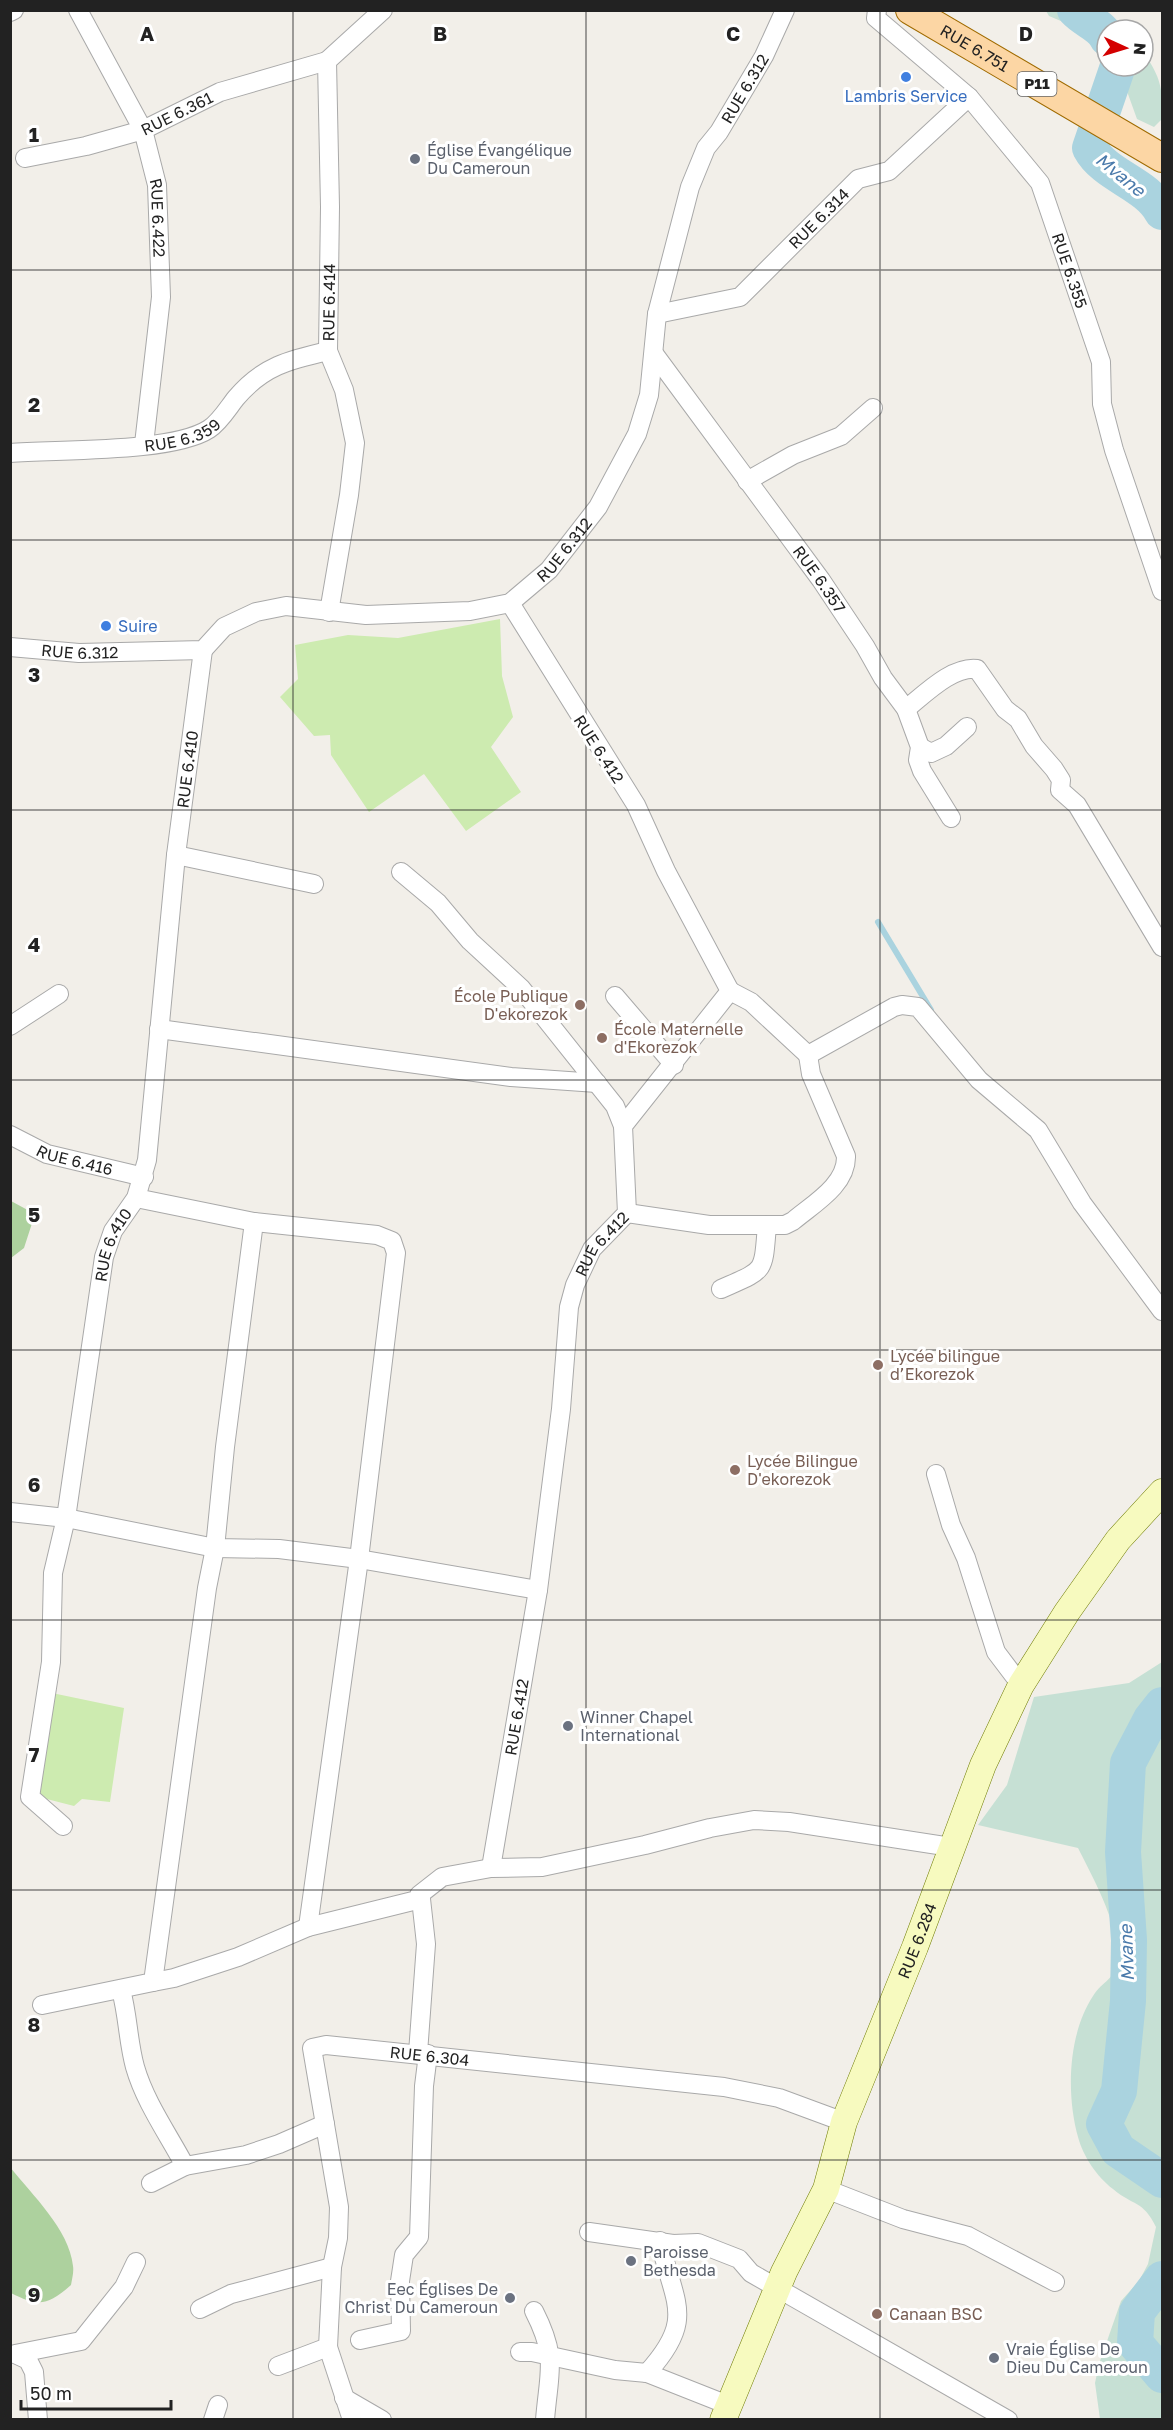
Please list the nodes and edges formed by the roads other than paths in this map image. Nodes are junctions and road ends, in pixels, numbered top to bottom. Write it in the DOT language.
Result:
graph roads {
  1 [pos="78,10"];
  2 [pos="383,10"];
  3 [pos="785,10"];
  4 [pos="877,10"];
  5 [pos="910,10"];
  6 [pos="327,61"];
  7 [pos="969,97"];
  8 [pos="143,130"];
  9 [pos="25,158"];
  10 [pos="1162,158"];
  11 [pos="657,314"];
  12 [pos="328,351"];
  13 [pos="655,355"];
  14 [pos="873,408"];
  15 [pos="144,444"];
  16 [pos="10,453"];
  17 [pos="747,481"];
  18 [pos="1162,591"];
  19 [pos="510,603"];
  20 [pos="329,612"];
  21 [pos="10,646"];
  22 [pos="203,650"];
  23 [pos="906,709"];
  24 [pos="967,727"];
  25 [pos="920,747"];
  26 [pos="951,818"];
  27 [pos="176,855"];
  28 [pos="401,872"];
  29 [pos="314,884"];
  30 [pos="1162,947"];
  31 [pos="730,991"];
  32 [pos="59,994"];
  33 [pos="615,996"];
  34 [pos="10,1026"];
  35 [pos="159,1029"];
  36 [pos="808,1055"];
  37 [pos="674,1065"];
  38 [pos="597,1083"];
  39 [pos="623,1126"];
  40 [pos="10,1136"];
  41 [pos="144,1178"];
  42 [pos="136,1198"];
  43 [pos="627,1213"];
  44 [pos="254,1222"];
  45 [pos="767,1225"];
  46 [pos="721,1289"];
  47 [pos="1162,1311"];
  48 [pos="936,1474"];
  49 [pos="1162,1492"];
  50 [pos="10,1512"];
  51 [pos="66,1518"];
  52 [pos="215,1548"];
  53 [pos="359,1559"];
  54 [pos="538,1590"];
  55 [pos="1021,1685"];
  56 [pos="63,1826"];
  57 [pos="951,1846"];
  58 [pos="491,1868"];
  59 [pos="421,1899"];
  60 [pos="308,1927"];
  61 [pos="153,1982"];
  62 [pos="121,1990"];
  63 [pos="42,2005"];
  64 [pos="423,2054"];
  65 [pos="844,2122"];
  66 [pos="325,2124"];
  67 [pos="185,2166"];
  68 [pos="151,2183"];
  69 [pos="826,2189"];
  70 [pos="589,2232"];
  71 [pos="660,2241"];
  72 [pos="136,2262"];
  73 [pos="332,2267"];
  74 [pos="1055,2282"];
  75 [pos="778,2289"];
  76 [pos="200,2309"];
  77 [pos="534,2311"];
  78 [pos="360,2340"];
  79 [pos="328,2347"];
  80 [pos="520,2352"];
  81 [pos="13,2354"];
  82 [pos="551,2356"];
  83 [pos="278,2366"];
  84 [pos="647,2373"];
  85 [pos="344,2398"];
  86 [pos="725,2412"];
  87 [pos="38,2420"];
  88 [pos="352,2420"];
  89 [pos="382,2420"];
  90 [pos="544,2420"];
  91 [pos="1008,2420"];
  1 -- 8 [label="street, RUE 6.422"];
  2 -- 6 [label="street"];
  3 -- 11 [label="street, RUE 6.312"];
  4 -- 7 [label="street, RUE 6.355"];
  5 -- 10 [label="main road, RUE 6.751 / P11"];
  6 -- 8 [label="street, RUE 6.361"];
  6 -- 12 [label="street, RUE 6.414"];
  7 -- 11 [label="street, RUE 6.314"];
  7 -- 18 [label="street, RUE 6.355"];
  8 -- 9 [label="street, RUE 6.361"];
  8 -- 15 [label="street, RUE 6.422"];
  11 -- 13 [label="street, RUE 6.312"];
  12 -- 15 [label="street, RUE 6.359"];
  12 -- 20 [label="street, RUE 6.414"];
  13 -- 17 [label="street, RUE 6.357"];
  13 -- 19 [label="street, RUE 6.312"];
  14 -- 17 [label="street"];
  15 -- 16 [label="street, RUE 6.359"];
  17 -- 23 [label="street, RUE 6.357"];
  19 -- 20 [label="street, RUE 6.312"];
  19 -- 31 [label="street, RUE 6.412"];
  20 -- 22 [label="street, RUE 6.312"];
  21 -- 22 [label="street, RUE 6.312"];
  22 -- 27 [label="street, RUE 6.410"];
  23 -- 25 [label="street, RUE 6.357"];
  23 -- 30 [label="street"];
  24 -- 25 [label="street"];
  25 -- 26 [label="street, RUE 6.357"];
  27 -- 29 [label="street"];
  27 -- 35 [label="street, RUE 6.410"];
  28 -- 38 [label="street"];
  31 -- 36 [label="street"];
  31 -- 37 [label="street"];
  32 -- 34 [label="street"];
  33 -- 37 [label="street"];
  35 -- 38 [label="street"];
  35 -- 41 [label="street, RUE 6.410"];
  36 -- 45 [label="street"];
  36 -- 47 [label="street"];
  37 -- 39 [label="street"];
  38 -- 39 [label="street"];
  39 -- 43 [label="street, RUE 6.412"];
  40 -- 41 [label="street, RUE 6.416"];
  41 -- 42 [label="street, RUE 6.410"];
  42 -- 44 [label="street"];
  42 -- 51 [label="street, RUE 6.410"];
  43 -- 45 [label="street"];
  43 -- 54 [label="street, RUE 6.412"];
  44 -- 52 [label="street"];
  44 -- 53 [label="street"];
  45 -- 46 [label="street"];
  48 -- 55 [label="street"];
  49 -- 55 [label="street, RUE 6.284"];
  50 -- 51 [label="street"];
  51 -- 52 [label="street"];
  51 -- 56 [label="street, RUE 6.410"];
  52 -- 53 [label="street"];
  52 -- 61 [label="street"];
  53 -- 54 [label="street"];
  53 -- 60 [label="street"];
  54 -- 58 [label="street, RUE 6.412"];
  55 -- 57 [label="street, RUE 6.284"];
  57 -- 58 [label="street"];
  57 -- 65 [label="street, RUE 6.284"];
  58 -- 59 [label="street"];
  59 -- 60 [label="street"];
  59 -- 64 [label="street"];
  60 -- 61 [label="street"];
  61 -- 62 [label="street"];
  62 -- 63 [label="street"];
  62 -- 67 [label="street"];
  64 -- 65 [label="street, RUE 6.304"];
  64 -- 66 [label="street, RUE 6.304"];
  64 -- 78 [label="street"];
  65 -- 69 [label="street, RUE 6.284"];
  66 -- 67 [label="street"];
  66 -- 73 [label="street, RUE 6.304"];
  67 -- 68 [label="street"];
  69 -- 74 [label="street"];
  69 -- 75 [label="street, RUE 6.284"];
  70 -- 71 [label="street"];
  71 -- 75 [label="street"];
  71 -- 84 [label="street"];
  72 -- 81 [label="street"];
  73 -- 76 [label="street"];
  73 -- 79 [label="street, RUE 6.304"];
  75 -- 86 [label="street, RUE 6.284"];
  75 -- 91 [label="street"];
  77 -- 82 [label="street"];
  79 -- 83 [label="street"];
  79 -- 85 [label="street, RUE 6.304"];
  80 -- 82 [label="street"];
  81 -- 87 [label="street"];
  82 -- 84 [label="street"];
  82 -- 90 [label="street"];
  84 -- 86 [label="street"];
  85 -- 88 [label="street, RUE 6.304"];
  85 -- 89 [label="street"];
}
